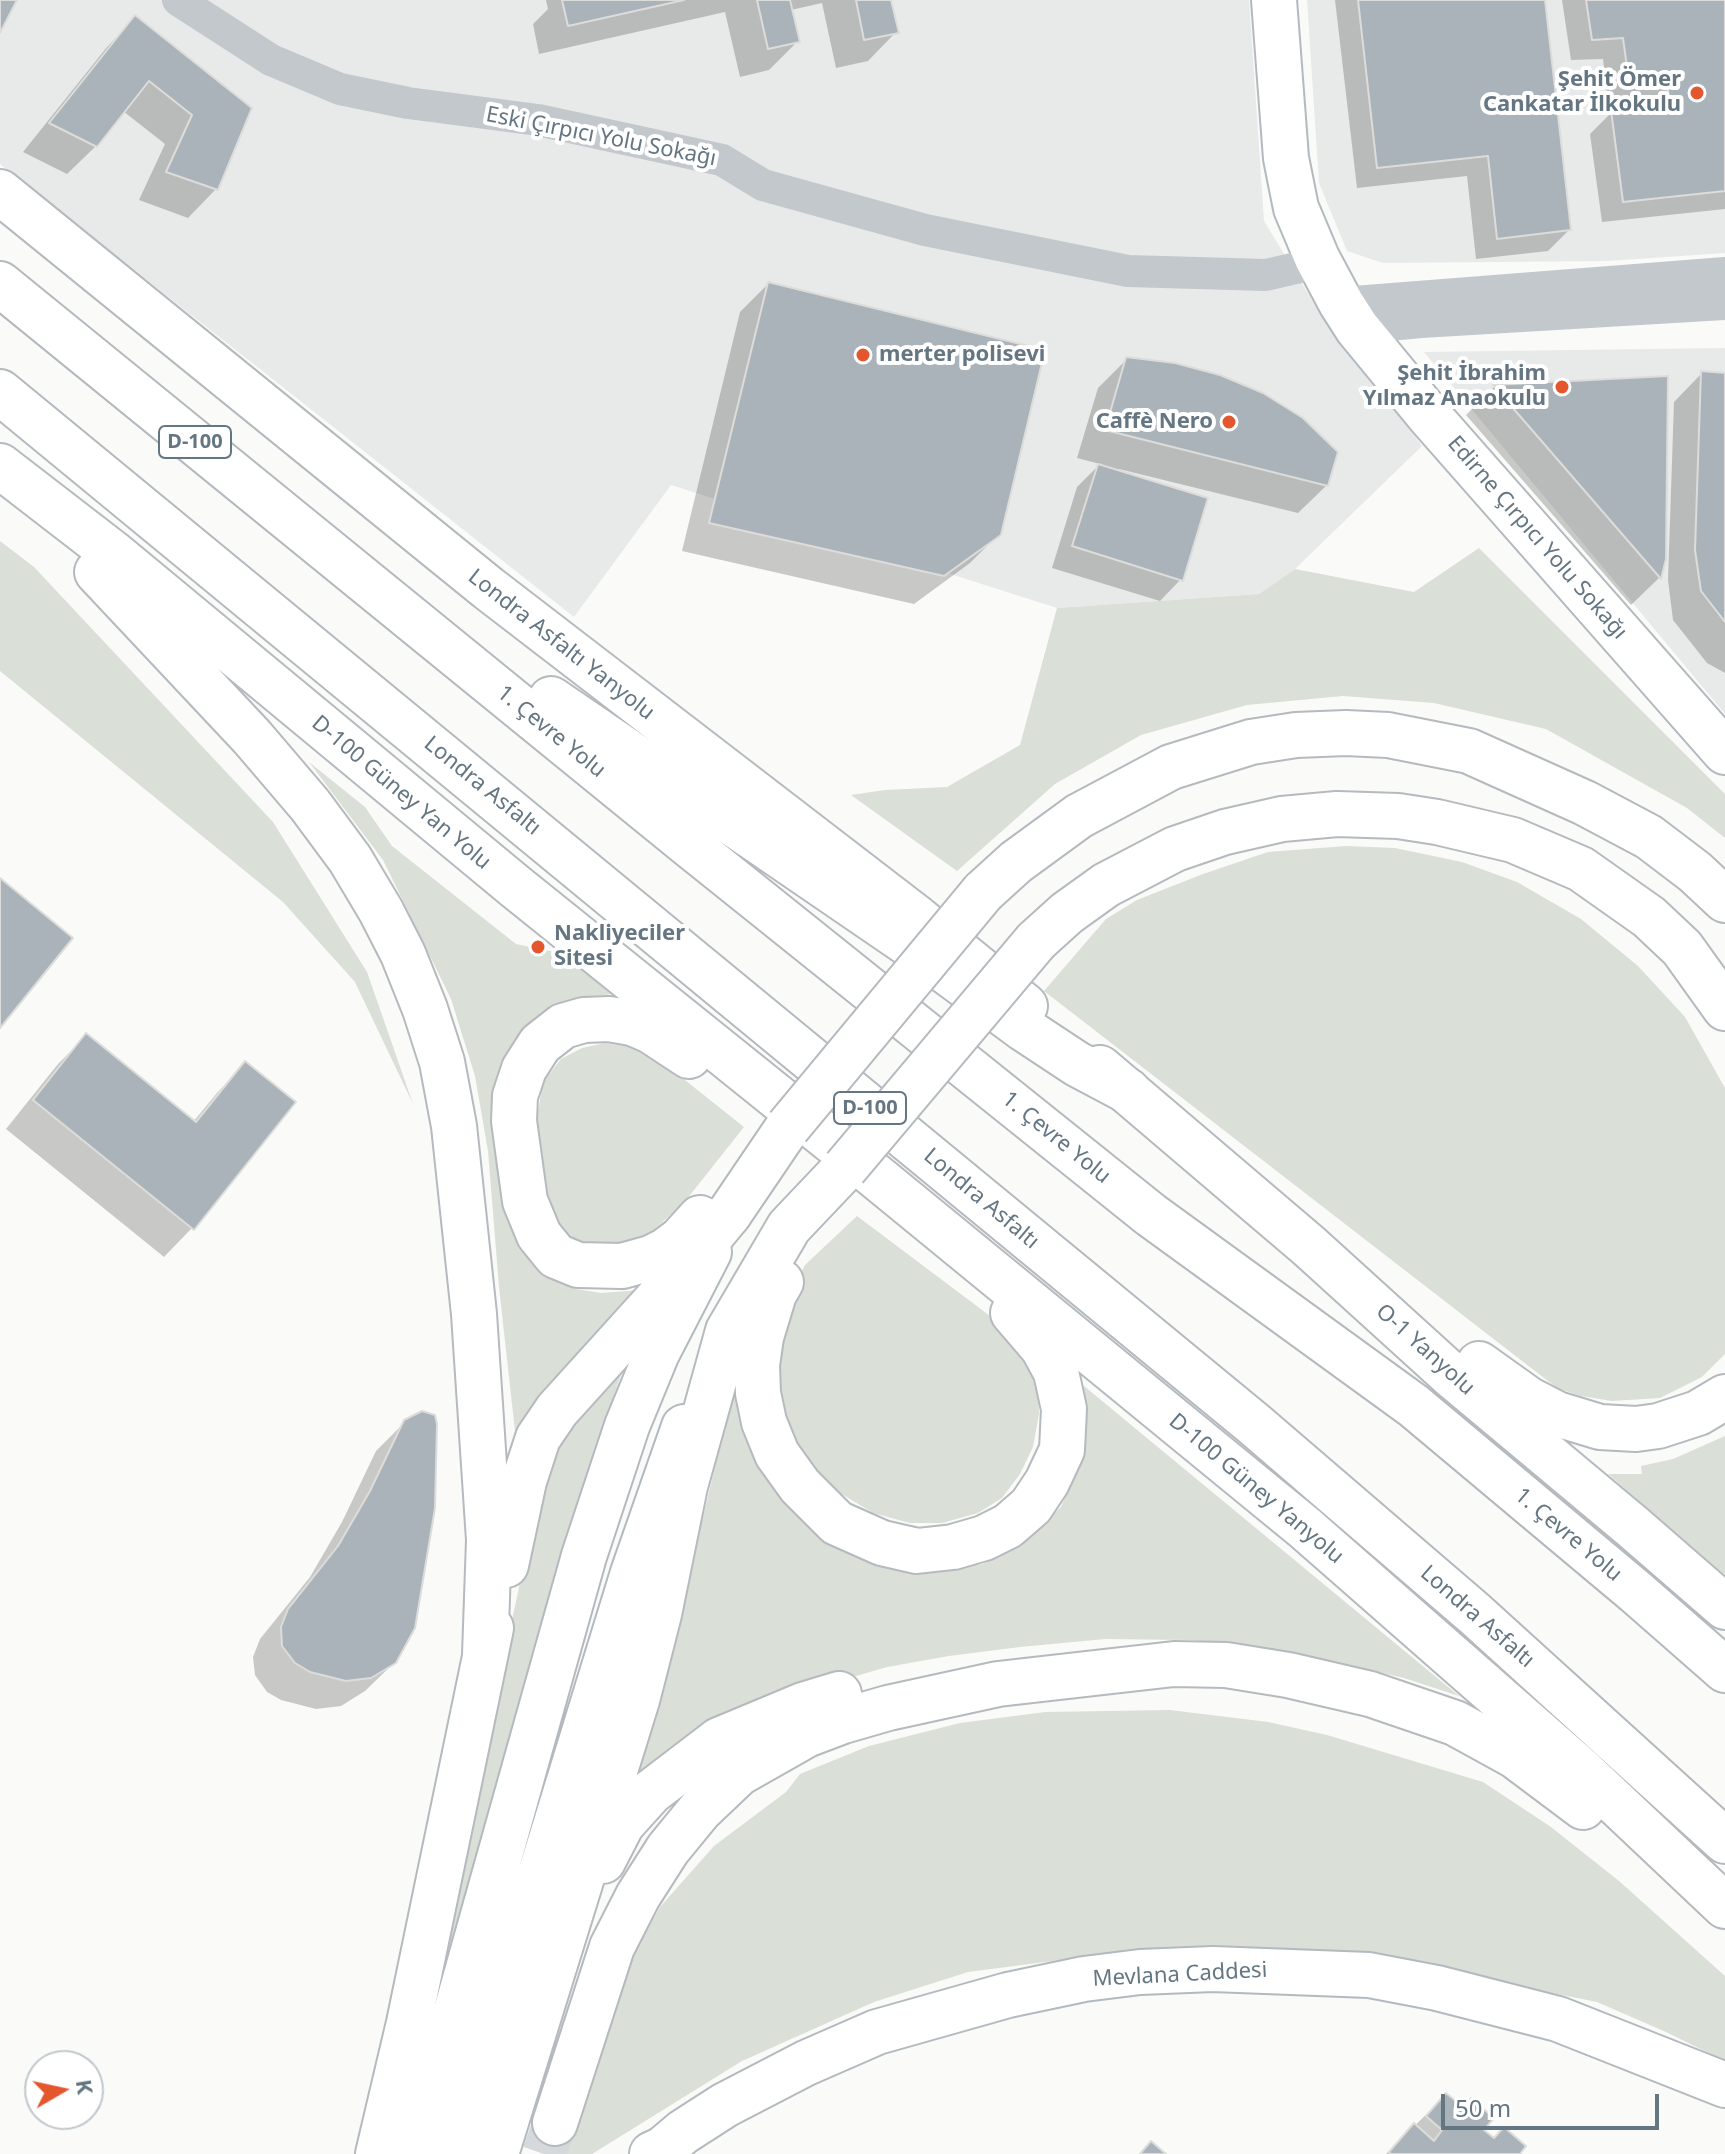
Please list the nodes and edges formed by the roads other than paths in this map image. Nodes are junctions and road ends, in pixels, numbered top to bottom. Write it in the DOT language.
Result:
graph roads {
  1 [pos="178,0"];
  2 [pos="1274,0"];
  3 [pos="0,192"];
  4 [pos="1317,258"];
  5 [pos="1725,273"];
  6 [pos="0,284"];
  7 [pos="1725,304"];
  8 [pos="1349,316"];
  9 [pos="0,392"];
  10 [pos="0,466"];
  11 [pos="34,494"];
  12 [pos="390,601"];
  13 [pos="1725,752"];
  14 [pos="1725,900"];
  15 [pos="1725,1008"];
  16 [pos="1128,1091"];
  17 [pos="778,1109"];
  18 [pos="845,1168"];
  19 [pos="729,1214"];
  20 [pos="1309,1246"];
  21 [pos="962,1248"];
  22 [pos="728,1331"];
  23 [pos="1725,1397"];
  24 [pos="1725,1607"];
  25 [pos="485,1655"];
  26 [pos="1174,1664"];
  27 [pos="1725,1670"];
  28 [pos="1725,1841"];
  29 [pos="1725,1906"];
  30 [pos="1725,1928"];
  31 [pos="543,1999"];
  32 [pos="1725,2085"];
  33 [pos="517,2088"];
  34 [pos="543,2138"];
  35 [pos="656,2153"];
  36 [pos="378,2154"];
  37 [pos="416,2154"];
  38 [pos="457,2154"];
  39 [pos="496,2154"];
  1 -- 4 [label="street, Eski Çırpıcı Yolu Sokağı"];
  2 -- 4 [label="main road, Edirne Çırpıcı Yolu Sokağı"];
  3 -- 16 [label="main road, Londra Asfaltı Yanyolu"];
  4 -- 8 [label="main road, Edirne Çırpıcı Yolu Sokağı"];
  5 -- 8 [label="street"];
  6 -- 12 [label="main road, D-100"];
  7 -- 8 [label="street"];
  8 -- 13 [label="main road, Edirne Çırpıcı Yolu Sokağı"];
  9 -- 28 [label="main road, Londra Asfaltı / D-100"];
  10 -- 11 [label="main road"];
  11 -- 17 [label="main road, D-100 Güney Yan Yolu"];
  11 -- 25 [label="main road"];
  12 -- 16 [label="main road"];
  12 -- 27 [label="main road, 1. Çevre Yolu / D-100"];
  14 -- 17 [label="main road, bridge"];
  15 -- 18 [label="main road, bridge"];
  16 -- 20 [label="main road, O-1 Yanyolu"];
  17 -- 17 [label="main road"];
  17 -- 19 [label="main road"];
  17 -- 21 [label="main road, D-100 Güney Yanyolu"];
  18 -- 21 [label="main road"];
  18 -- 22 [label="main road"];
  19 -- 25 [label="main road"];
  19 -- 37 [label="main road"];
  20 -- 23 [label="main road"];
  20 -- 24 [label="main road, O-1 Yanyolu"];
  21 -- 29 [label="main road, D-100 Güney Yanyolu"];
  22 -- 31 [label="main road"];
  22 -- 38 [label="main road"];
  25 -- 36 [label="main road"];
  26 -- 30 [label="main road"];
  26 -- 31 [label="main road"];
  26 -- 34 [label="main road"];
  31 -- 33 [label="main road"];
  32 -- 35 [label="main road, Mevlana Caddesi"];
  33 -- 34 [label="main road"];
  33 -- 39 [label="main road"];
}
